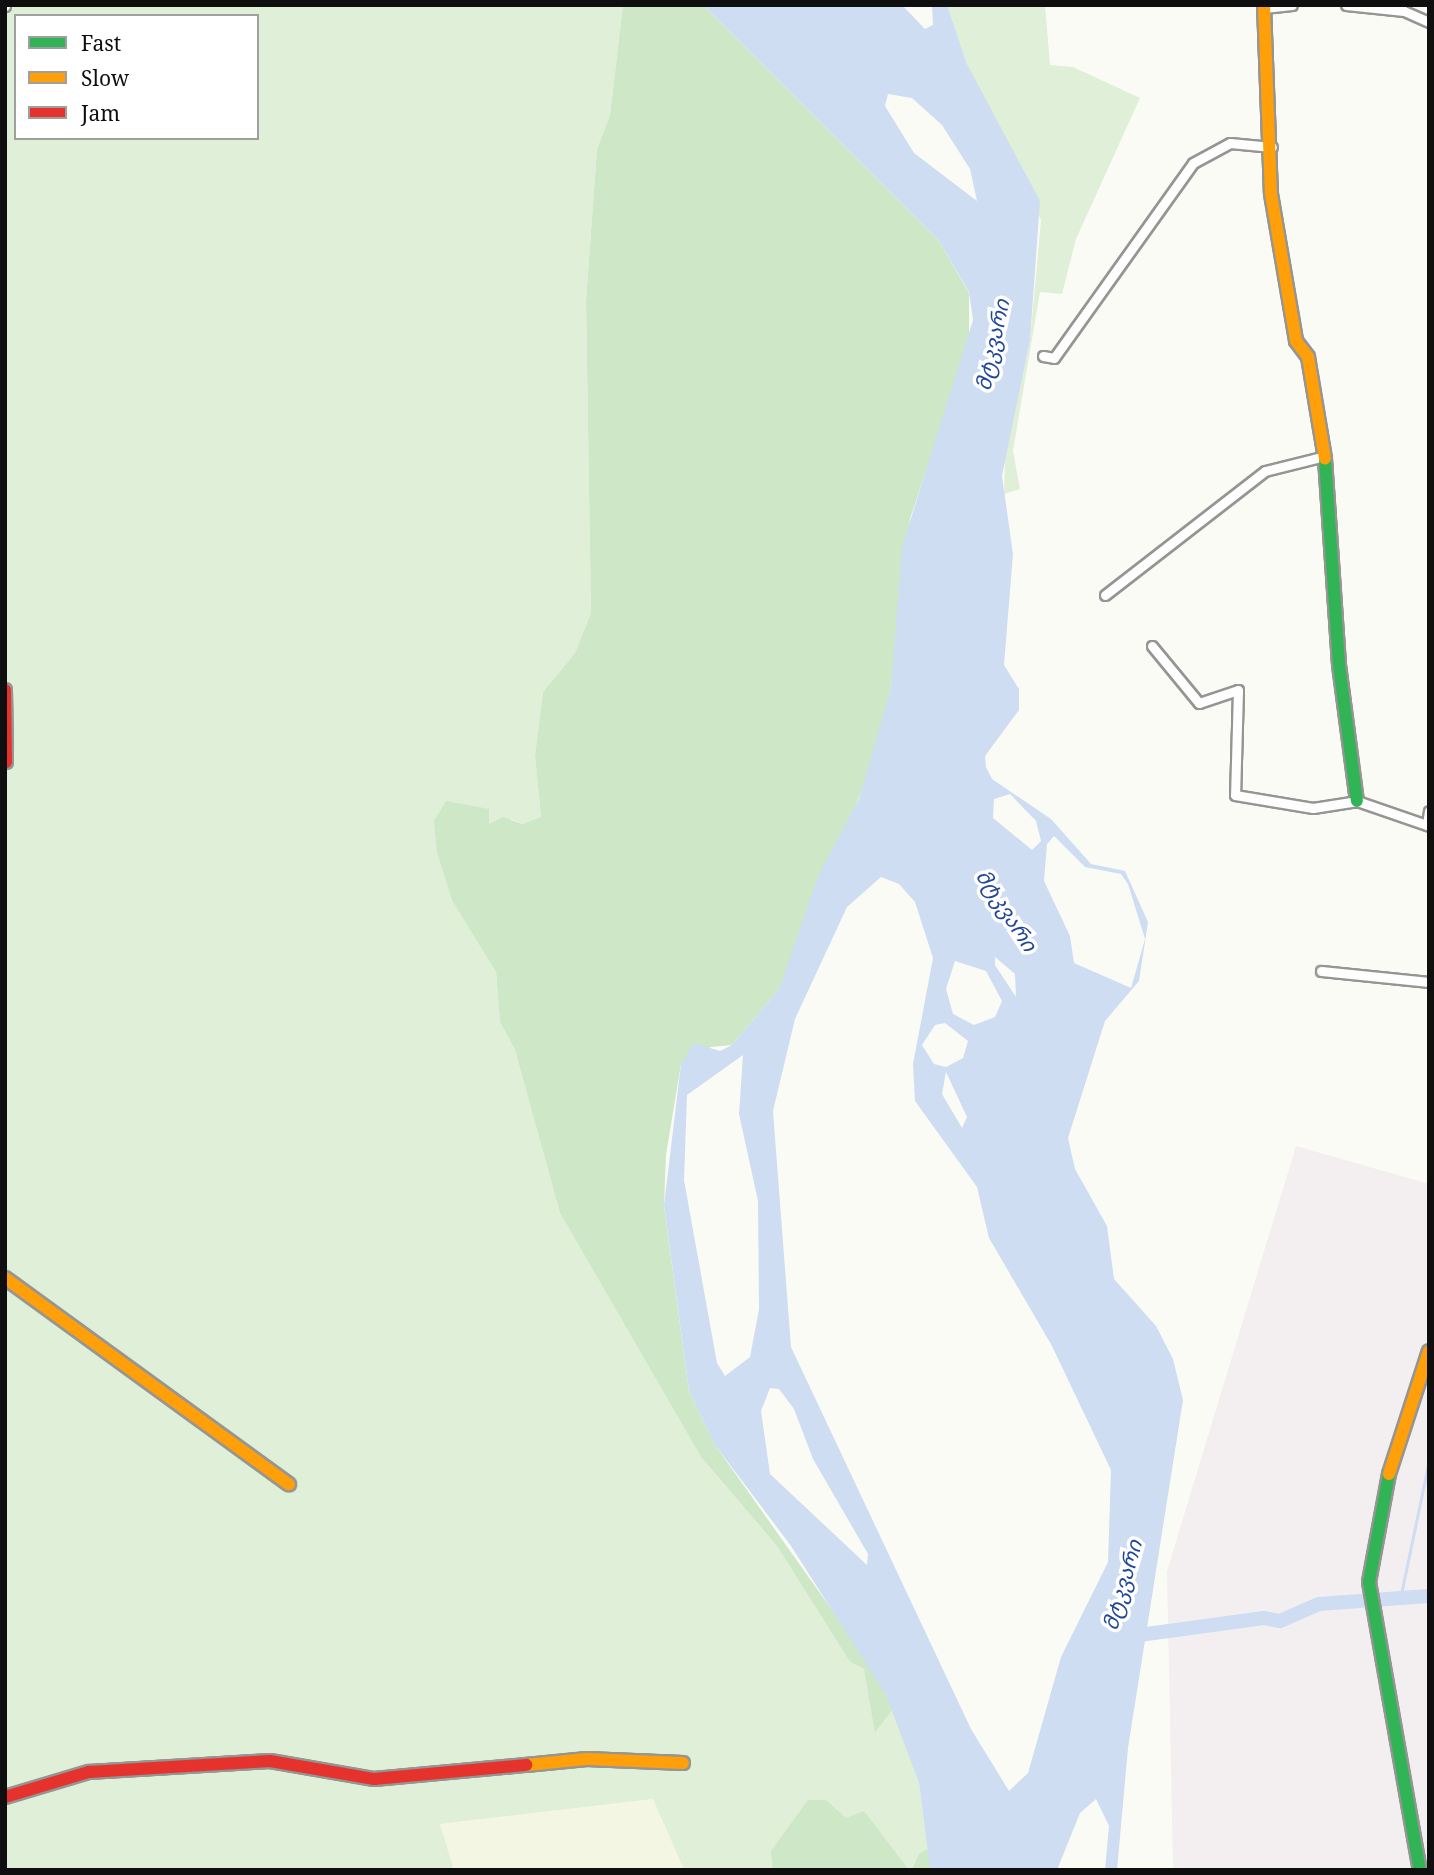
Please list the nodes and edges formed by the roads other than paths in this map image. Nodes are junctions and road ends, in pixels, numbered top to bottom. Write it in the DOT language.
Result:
graph roads {
  1 [pos="1292,5"];
  2 [pos="1346,5"];
  3 [pos="1264,7"];
  4 [pos="1429,22"];
  5 [pos="1273,147"];
  6 [pos="1043,356"];
  7 [pos="1325,456"];
  8 [pos="1105,595"];
  9 [pos="1152,646"];
  10 [pos="5,690"];
  11 [pos="6,762"];
  12 [pos="1357,801"];
  13 [pos="1429,811"];
  14 [pos="1428,825"];
  15 [pos="1321,971"];
  16 [pos="1429,982"];
  17 [pos="5,1278"];
  18 [pos="1429,1351"];
  19 [pos="289,1484"];
  20 [pos="683,1763"];
  21 [pos="5,1797"];
  22 [pos="1420,1870"];
  1 -- 3 [label="street"];
  2 -- 4 [label="street"];
  3 -- 5 [label="street"];
  5 -- 6 [label="street"];
  5 -- 7 [label="street"];
  7 -- 8 [label="street"];
  7 -- 12 [label="street"];
  9 -- 12 [label="street"];
  10 -- 11 [label="street"];
  12 -- 14 [label="street"];
  13 -- 14 [label="street"];
  15 -- 16 [label="street"];
  17 -- 19 [label="street"];
  18 -- 22 [label="street"];
  20 -- 21 [label="street"];
}
